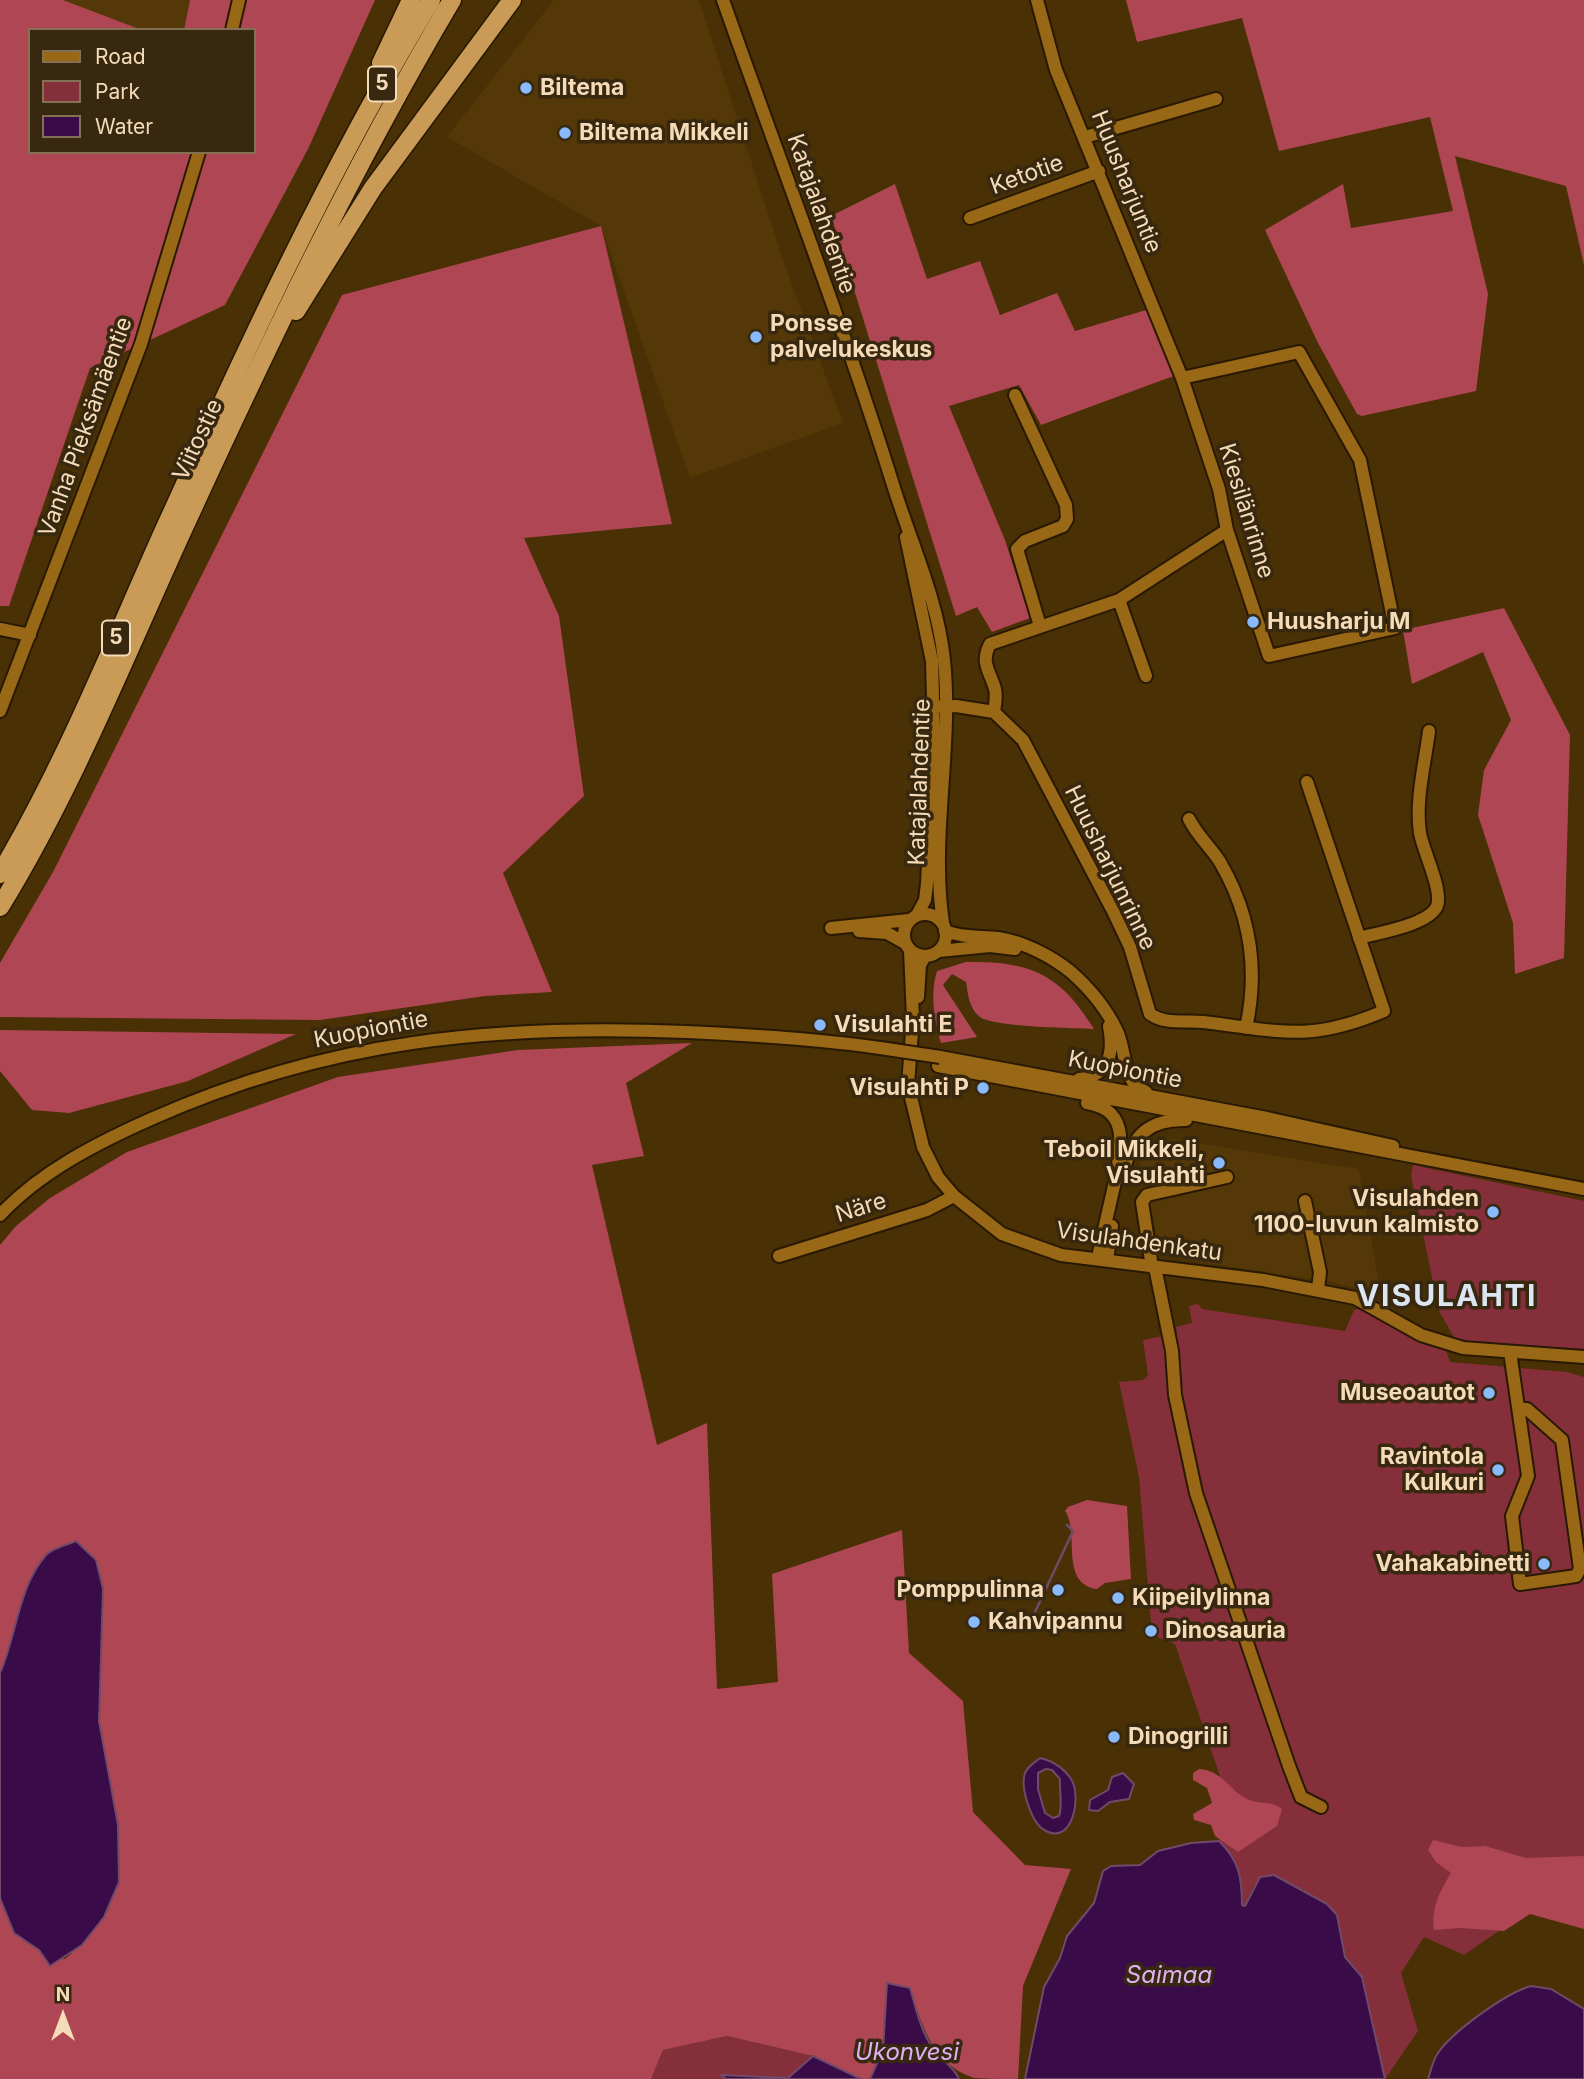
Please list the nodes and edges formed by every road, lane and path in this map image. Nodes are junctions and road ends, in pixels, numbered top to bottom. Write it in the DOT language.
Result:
graph roads {
  1 [pos="239,0"];
  2 [pos="411,0"];
  3 [pos="430,0"];
  4 [pos="452,0"];
  5 [pos="512,0"];
  6 [pos="723,0"];
  7 [pos="1037,0"];
  8 [pos="232,28"];
  9 [pos="1216,99"];
  10 [pos="1085,137"];
  11 [pos="199,154"];
  12 [pos="336,168"];
  13 [pos="1099,170"];
  14 [pos="970,218"];
  15 [pos="1182,379"];
  16 [pos="1015,395"];
  17 [pos="240,408"];
  18 [pos="1227,530"];
  19 [pos="1119,600"];
  20 [pos="1040,626"];
  21 [pos="0,629"];
  22 [pos="30,635"];
  23 [pos="1146,677"];
  24 [pos="940,706"];
  25 [pos="0,711"];
  26 [pos="994,712"];
  27 [pos="1429,730"];
  28 [pos="1307,782"];
  29 [pos="1189,819"];
  30 [pos="0,874"];
  31 [pos="0,907"];
  32 [pos="913,918"];
  33 [pos="944,927"];
  34 [pos="1359,938"];
  35 [pos="907,947"];
  36 [pos="939,951"];
  37 [pos="925,956"];
  38 [pos="1047,957"];
  39 [pos="914,1018"];
  40 [pos="1108,1018"];
  41 [pos="1246,1028"];
  42 [pos="1016,1076"];
  43 [pos="1180,1102"];
  44 [pos="1255,1127"];
  45 [pos="1451,1162"];
  46 [pos="1227,1177"];
  47 [pos="1584,1189"];
  48 [pos="954,1196"];
  49 [pos="1306,1201"];
  50 [pos="0,1215"];
  51 [pos="779,1256"];
  52 [pos="1102,1259"];
  53 [pos="1154,1267"];
  54 [pos="1318,1289"];
  55 [pos="1510,1352"];
  56 [pos="1584,1357"];
  57 [pos="1519,1409"];
  58 [pos="1321,1807"];
  1 -- 8 [label="street"];
  2 -- 12 [label="highway"];
  3 -- 12 [label="highway, Viitostie / 5"];
  4 -- 17 [label="highway, Viitostie / 5"];
  5 -- 17 [label="highway"];
  6 -- 24 [label="street, Katajalahdentie"];
  7 -- 10 [label="street, Huusharjuntie"];
  9 -- 10 [label="street"];
  10 -- 13 [label="street, Huusharjuntie"];
  11 -- 22 [label="street, Vanha Pieksämäentie"];
  12 -- 30 [label="highway, Viitostie / 5"];
  13 -- 14 [label="street, Ketotie"];
  13 -- 15 [label="street, Huusharjuntie"];
  15 -- 18 [label="street, Kiesilänrinne"];
  15 -- 18 [label="street, Kiesilänrinne"];
  16 -- 20 [label="street"];
  17 -- 31 [label="highway, Viitostie / 5"];
  18 -- 19 [label="street"];
  19 -- 20 [label="street"];
  19 -- 23 [label="street"];
  20 -- 26 [label="street"];
  21 -- 22 [label="street"];
  22 -- 25 [label="street, Vanha Pieksämäentie"];
  24 -- 26 [label="street"];
  24 -- 32 [label="street, Katajalahdentie"];
  24 -- 33 [label="street, Katajalahdentie"];
  26 -- 41 [label="street, Huusharjunrinne"];
  27 -- 34 [label="street"];
  28 -- 34 [label="street, Huusharjunrinne"];
  29 -- 41 [label="street"];
  32 -- 33 [label="street"];
  32 -- 35 [label="street"];
  32 -- 35 [label="street"];
  33 -- 36 [label="street"];
  33 -- 38 [label="street"];
  34 -- 41 [label="street, Huusharjunrinne"];
  35 -- 37 [label="street"];
  35 -- 39 [label="street, Visulahdenkatu"];
  36 -- 37 [label="street"];
  36 -- 38 [label="street"];
  37 -- 39 [label="street, Visulahdenkatu"];
  38 -- 40 [label="street"];
  39 -- 48 [label="street, Visulahdenkatu"];
  40 -- 42 [label="street"];
  40 -- 43 [label="street"];
  42 -- 43 [label="street, Kuopiontie"];
  42 -- 44 [label="street, Kuopiontie"];
  42 -- 50 [label="street, Kuopiontie"];
  42 -- 52 [label="street"];
  43 -- 45 [label="street, Kuopiontie"];
  44 -- 45 [label="street, Kuopiontie"];
  44 -- 52 [label="street"];
  45 -- 47 [label="street, Kuopiontie"];
  46 -- 53 [label="street"];
  48 -- 51 [label="street, Näre"];
  48 -- 52 [label="street, Visulahdenkatu"];
  49 -- 54 [label="street"];
  52 -- 53 [label="street, Visulahdenkatu"];
  53 -- 54 [label="street, Visulahdenkatu"];
  53 -- 58 [label="street"];
  54 -- 55 [label="street, Visulahdenkatu"];
  55 -- 56 [label="street, Visulahdenkatu"];
  55 -- 57 [label="street"];
  57 -- 57 [label="street"];
}
